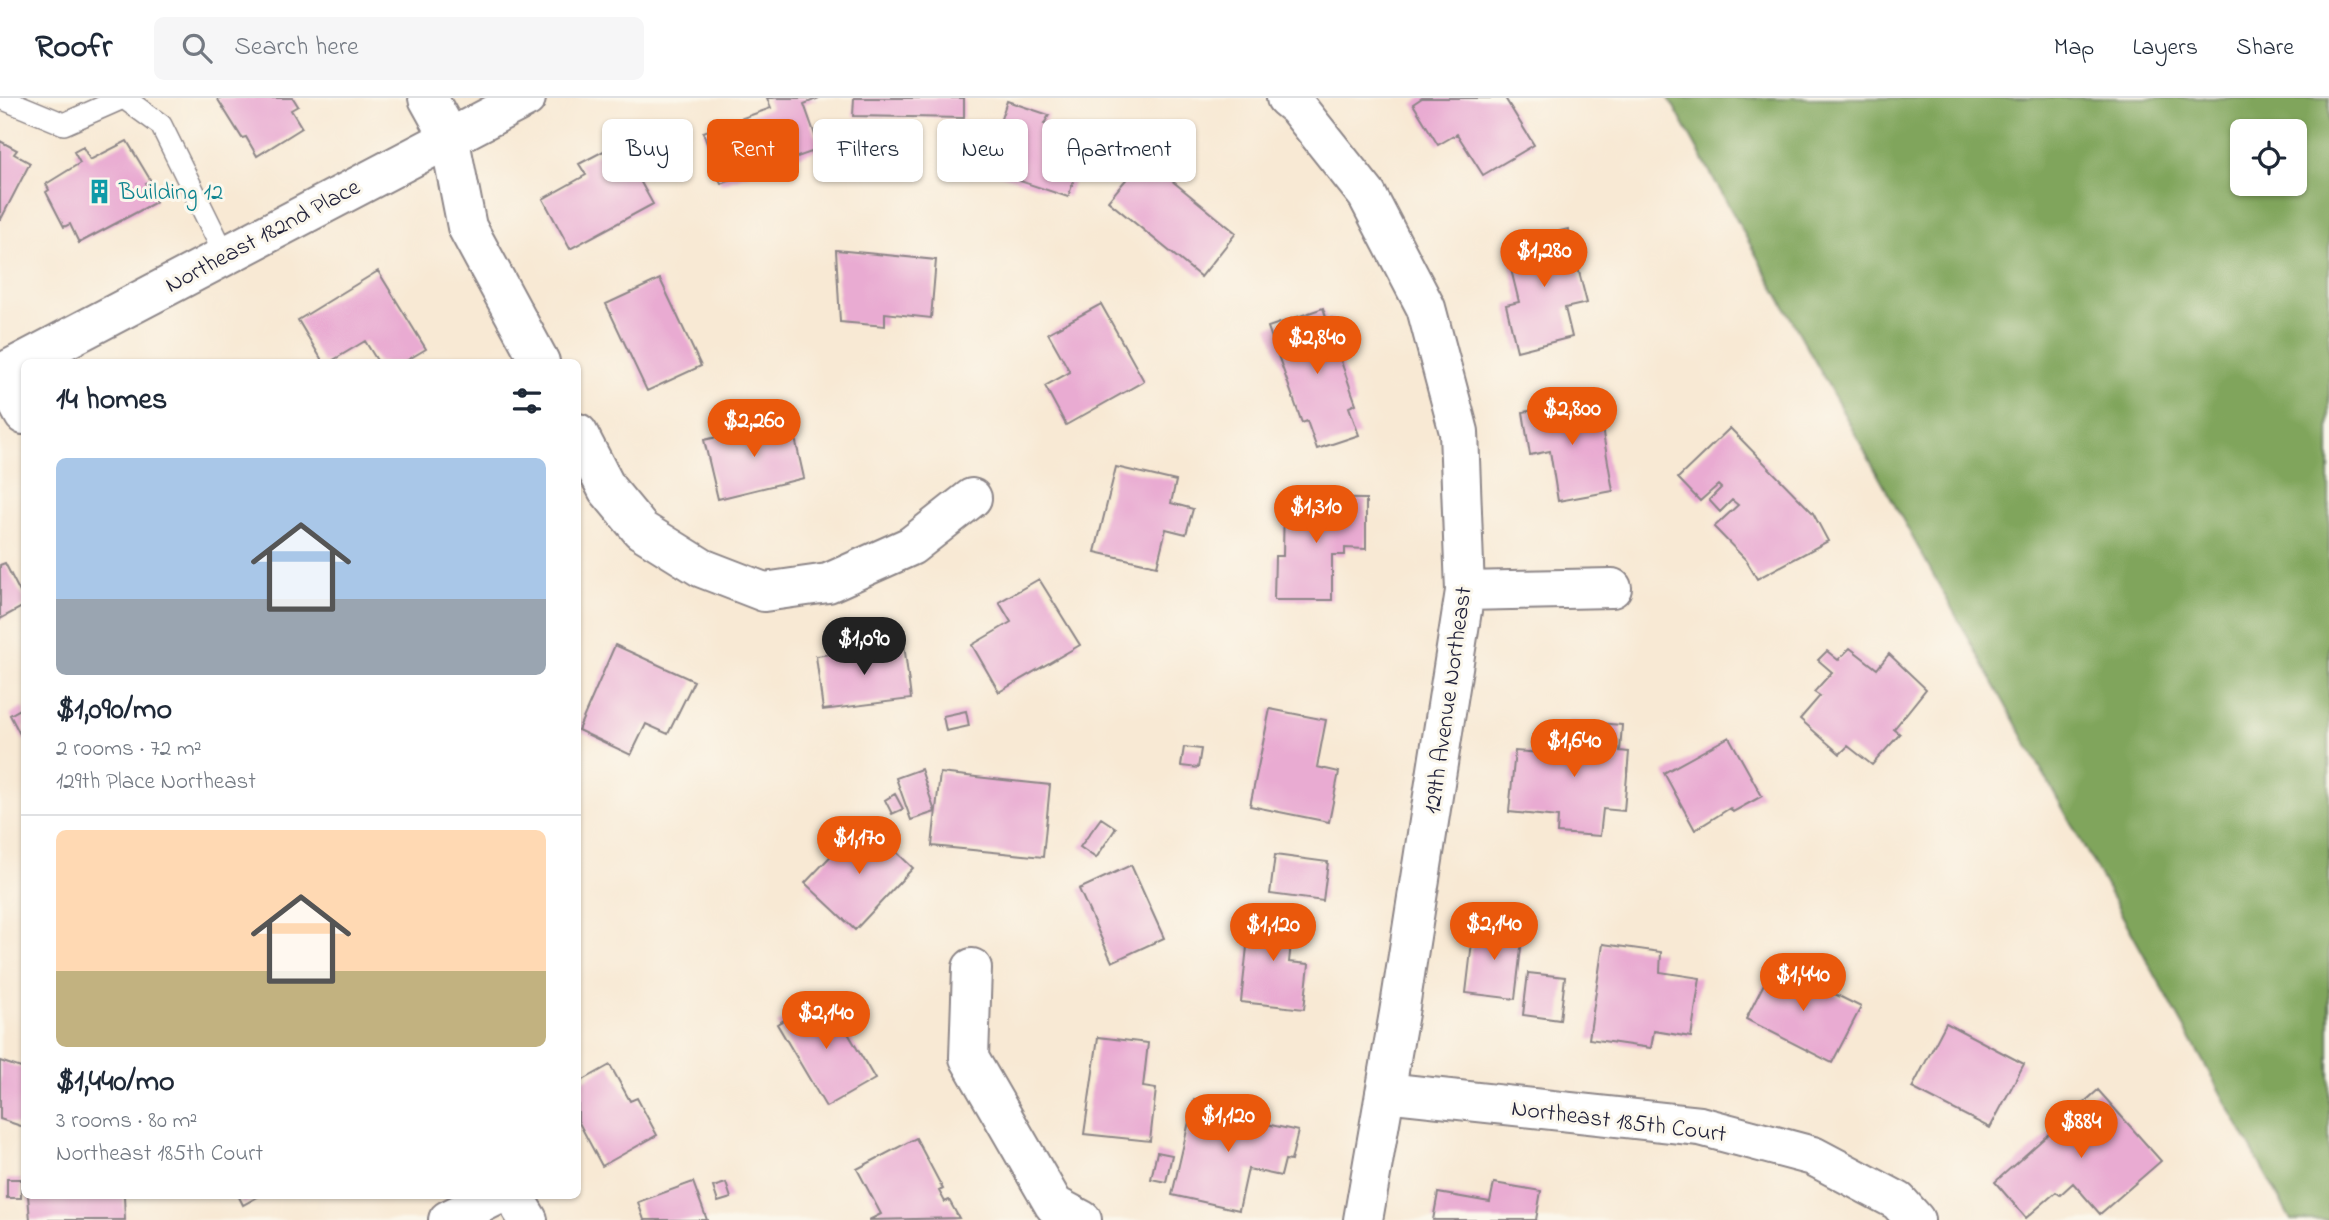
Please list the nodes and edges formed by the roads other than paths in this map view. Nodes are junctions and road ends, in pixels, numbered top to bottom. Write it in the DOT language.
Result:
graph roads {
  1 [pos="1,98"];
  2 [pos="123,98"];
  3 [pos="428,98"];
  4 [pos="526,98"];
  5 [pos="1286,98"];
  6 [pos="449,136"];
  7 [pos="225,255"];
  8 [pos="29,359"];
  9 [pos="538,359"];
  10 [pos="21,363"];
  11 [pos="1,374"];
  12 [pos="21,410"];
  13 [pos="581,439"];
  14 [pos="972,498"];
  15 [pos="1612,588"];
  16 [pos="1465,591"];
  17 [pos="972,968"];
  18 [pos="1385,1092"];
  19 [pos="490,1199"];
  20 [pos="515,1199"];
  21 [pos="448,1220"];
  22 [pos="528,1220"];
  23 [pos="1082,1220"];
  24 [pos="1363,1220"];
  25 [pos="1915,1220"];
  1 -- 2 [label="lane"];
  2 -- 7 [label="lane"];
  3 -- 6 [label="street"];
  4 -- 6 [label="street, Northeast 182nd Place"];
  5 -- 16 [label="street, 129th Avenue Northeast"];
  6 -- 7 [label="street, Northeast 182nd Place"];
  6 -- 9 [label="street"];
  7 -- 8 [label="street, Northeast 182nd Place"];
  10 -- 11 [label="street, Northeast 182nd Place"];
  11 -- 12 [label="street"];
  13 -- 14 [label="street"];
  15 -- 16 [label="street"];
  16 -- 18 [label="street, 129th Avenue Northeast"];
  17 -- 23 [label="street"];
  18 -- 24 [label="street, 129th Avenue Northeast"];
  18 -- 25 [label="street, Northeast 185th Court"];
  19 -- 21 [label="street"];
  20 -- 22 [label="street"];
}
